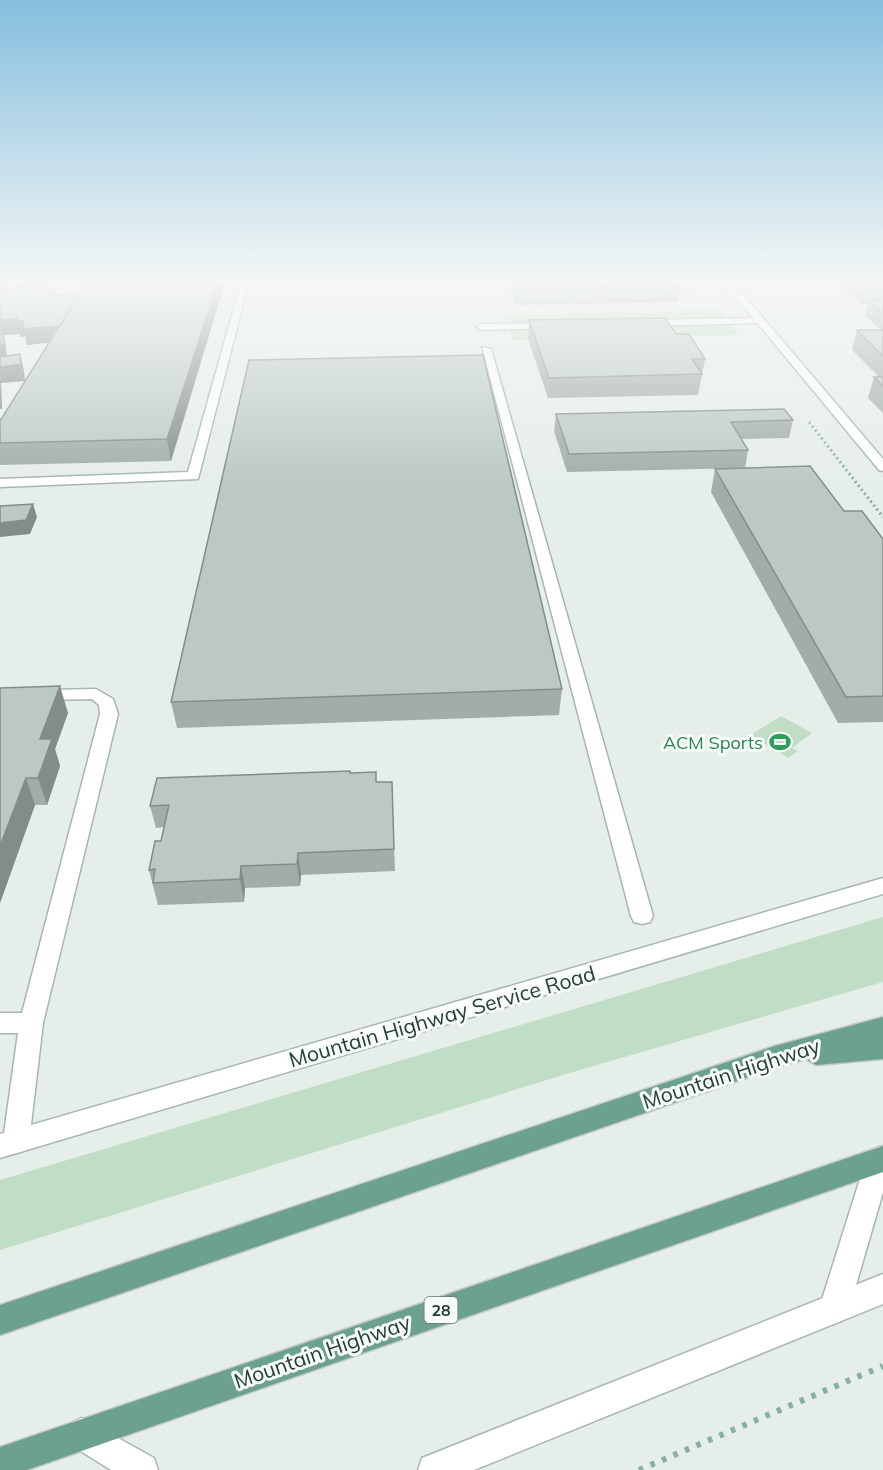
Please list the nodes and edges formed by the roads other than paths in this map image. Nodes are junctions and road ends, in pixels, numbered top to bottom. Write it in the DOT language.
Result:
graph roads {
  1 [pos="227,348"];
  2 [pos="783,348"];
  3 [pos="486,349"];
  4 [pos="883,466"];
  5 [pos="0,483"];
  6 [pos="0,696"];
  7 [pos="883,886"];
  8 [pos="642,916"];
  9 [pos="0,1023"];
  10 [pos="31,1023"];
  11 [pos="883,1027"];
  12 [pos="883,1048"];
  13 [pos="775,1057"];
  14 [pos="8,1144"];
  15 [pos="881,1160"];
  16 [pos="883,1289"];
  17 [pos="834,1309"];
  18 [pos="0,1320"];
  19 [pos="82,1434"];
  20 [pos="0,1463"];
  21 [pos="443,1468"];
  22 [pos="142,1470"];
  1 -- 5 [label="street"];
  2 -- 4 [label="street"];
  3 -- 8 [label="street"];
  6 -- 10 [label="street"];
  7 -- 14 [label="street, Mountain Highway Service Road"];
  9 -- 10 [label="street"];
  10 -- 14 [label="street"];
  11 -- 13 [label="main road, Mountain Highway"];
  12 -- 13 [label="main road"];
  13 -- 18 [label="main road, Mountain Highway"];
  15 -- 17 [label="street"];
  15 -- 19 [label="main road, Mountain Highway / 28"];
  16 -- 17 [label="street"];
  17 -- 21 [label="street"];
  19 -- 20 [label="main road, Mountain Highway / 28"];
  19 -- 22 [label="street"];
}
